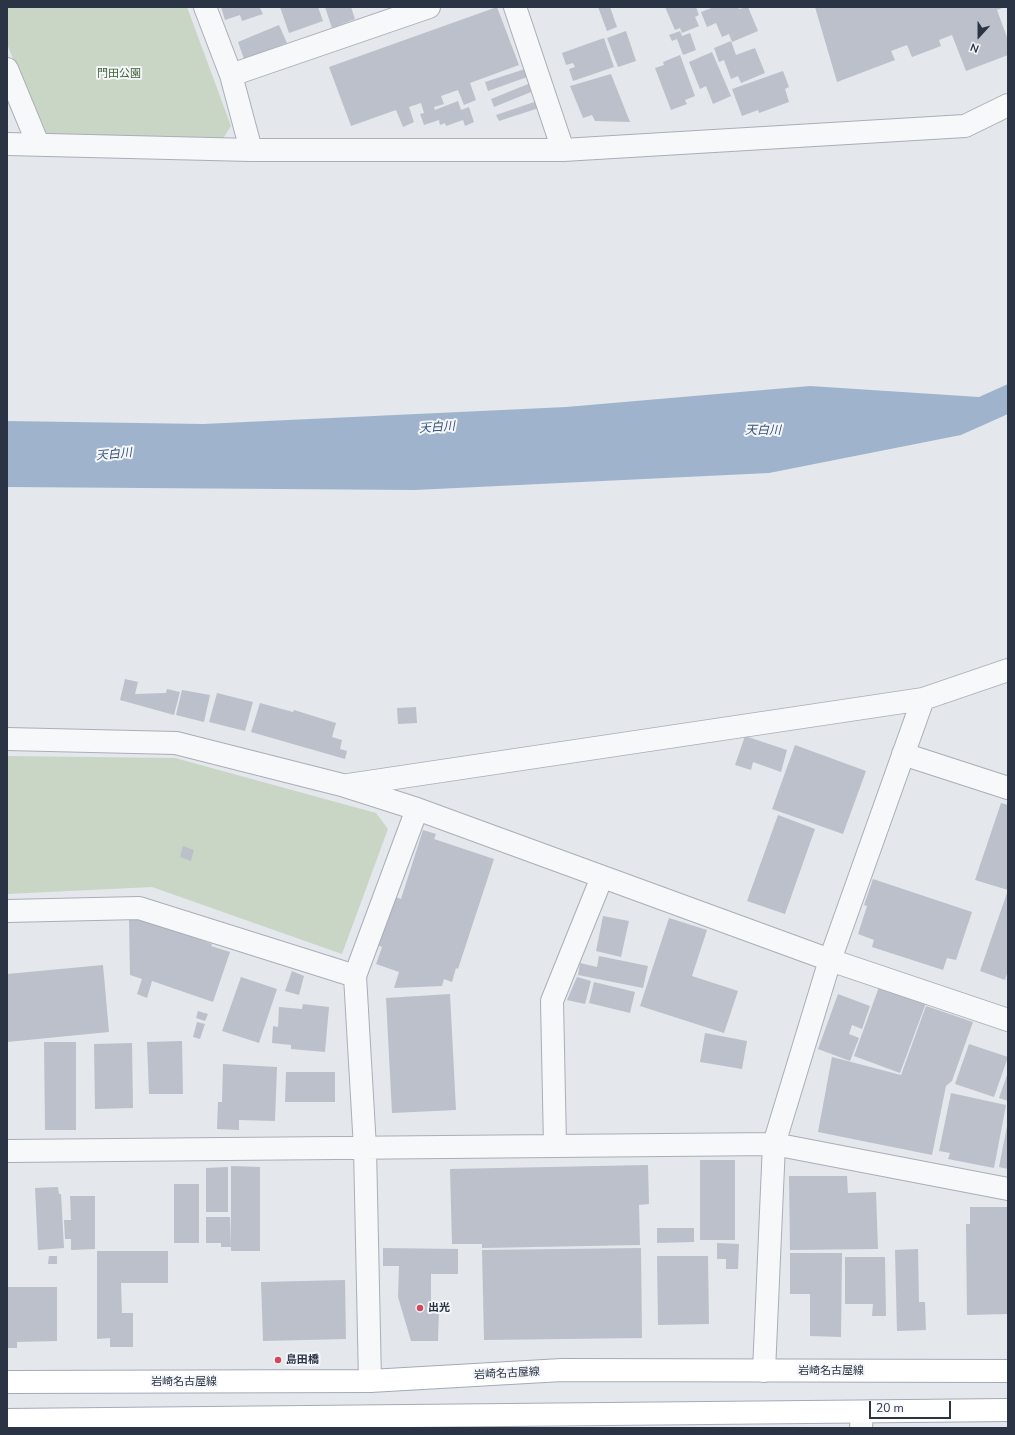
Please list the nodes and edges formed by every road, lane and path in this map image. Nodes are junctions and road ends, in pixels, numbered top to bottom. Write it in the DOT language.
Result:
graph roads {
  1 [pos="206,7"];
  2 [pos="429,7"];
  3 [pos="515,7"];
  4 [pos="7,69"];
  5 [pos="231,75"];
  6 [pos="1008,105"];
  7 [pos="7,144"];
  8 [pos="38,144"];
  9 [pos="251,150"];
  10 [pos="563,150"];
  11 [pos="1008,670"];
  12 [pos="923,699"];
  13 [pos="7,739"];
  14 [pos="903,754"];
  15 [pos="342,785"];
  16 [pos="1008,788"];
  17 [pos="417,809"];
  18 [pos="602,877"];
  19 [pos="7,911"];
  20 [pos="830,960"];
  21 [pos="355,976"];
  22 [pos="1008,1020"];
  23 [pos="774,1144"];
  24 [pos="555,1146"];
  25 [pos="365,1148"];
  26 [pos="7,1151"];
  27 [pos="1008,1189"];
  28 [pos="764,1371"];
  29 [pos="1008,1371"];
  30 [pos="7,1382"];
  31 [pos="370,1382"];
  32 [pos="1008,1410"];
  33 [pos="7,1420"];
  34 [pos="861,1420"];
  35 [pos="516,1422"];
  36 [pos="208,1423"];
  1 -- 5 [label="street"];
  2 -- 5 [label="street"];
  3 -- 10 [label="street"];
  4 -- 8 [label="street"];
  5 -- 9 [label="street"];
  6 -- 10 [label="street"];
  7 -- 8 [label="street"];
  8 -- 9 [label="street"];
  9 -- 10 [label="street"];
  11 -- 12 [label="street"];
  12 -- 14 [label="street"];
  12 -- 15 [label="street"];
  13 -- 15 [label="street"];
  14 -- 16 [label="street"];
  14 -- 20 [label="street"];
  15 -- 17 [label="street"];
  17 -- 18 [label="street"];
  17 -- 21 [label="street"];
  18 -- 20 [label="street"];
  18 -- 24 [label="street"];
  19 -- 21 [label="street"];
  20 -- 22 [label="street"];
  20 -- 23 [label="street"];
  21 -- 25 [label="street"];
  23 -- 24 [label="street"];
  23 -- 27 [label="street"];
  23 -- 28 [label="street"];
  24 -- 25 [label="street"];
  25 -- 26 [label="street"];
  25 -- 31 [label="street"];
  28 -- 29 [label="main road, 岩崎名古屋線"];
  28 -- 31 [label="main road, 岩崎名古屋線"];
  30 -- 31 [label="main road, 岩崎名古屋線"];
  32 -- 34 [label="main road"];
  33 -- 36 [label="main road"];
  34 -- 35 [label="main road"];
  35 -- 36 [label="main road"];
}
